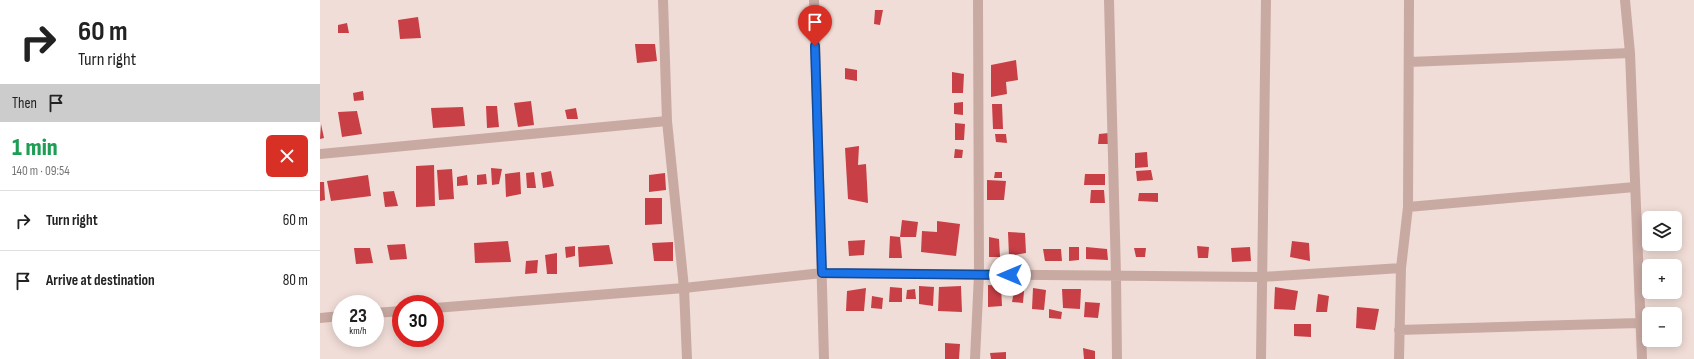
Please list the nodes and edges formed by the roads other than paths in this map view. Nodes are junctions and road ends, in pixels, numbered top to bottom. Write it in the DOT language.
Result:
graph roads {
  1 [pos="663,0"];
  2 [pos="814,0"];
  3 [pos="978,0"];
  4 [pos="1109,0"];
  5 [pos="1266,0"];
  6 [pos="1409,0"];
  7 [pos="1625,0"];
  8 [pos="1630,53"];
  9 [pos="1409,62"];
  10 [pos="667,121"];
  11 [pos="320,154"];
  12 [pos="1635,187"];
  13 [pos="1408,207"];
  14 [pos="1401,268"];
  15 [pos="822,273"];
  16 [pos="979,274"];
  17 [pos="1116,275"];
  18 [pos="1262,277"];
  19 [pos="684,288"];
  20 [pos="444,307"];
  21 [pos="332,317"];
  22 [pos="320,318"];
  23 [pos="1639,323"];
  24 [pos="1399,330"];
  25 [pos="688,359"];
  26 [pos="824,359"];
  27 [pos="976,359"];
  28 [pos="1117,359"];
  29 [pos="1261,359"];
  30 [pos="1399,359"];
  31 [pos="1642,359"];
  1 -- 10 [label="street"];
  2 -- 15 [label="street"];
  3 -- 16 [label="street"];
  4 -- 17 [label="street"];
  5 -- 18 [label="street"];
  6 -- 9 [label="street"];
  7 -- 8 [label="street"];
  8 -- 9 [label="street"];
  8 -- 12 [label="street"];
  9 -- 13 [label="street"];
  10 -- 11 [label="street"];
  10 -- 19 [label="street"];
  12 -- 13 [label="street"];
  12 -- 23 [label="street"];
  13 -- 14 [label="street"];
  14 -- 18 [label="street"];
  14 -- 24 [label="street"];
  15 -- 16 [label="street"];
  15 -- 19 [label="street"];
  15 -- 26 [label="street"];
  16 -- 17 [label="street"];
  16 -- 27 [label="street"];
  17 -- 18 [label="street"];
  17 -- 28 [label="street"];
  18 -- 29 [label="street"];
  19 -- 20 [label="street"];
  19 -- 25 [label="street"];
  21 -- 22 [label="street"];
  23 -- 24 [label="street"];
  23 -- 31 [label="street"];
  24 -- 30 [label="street"];
}
